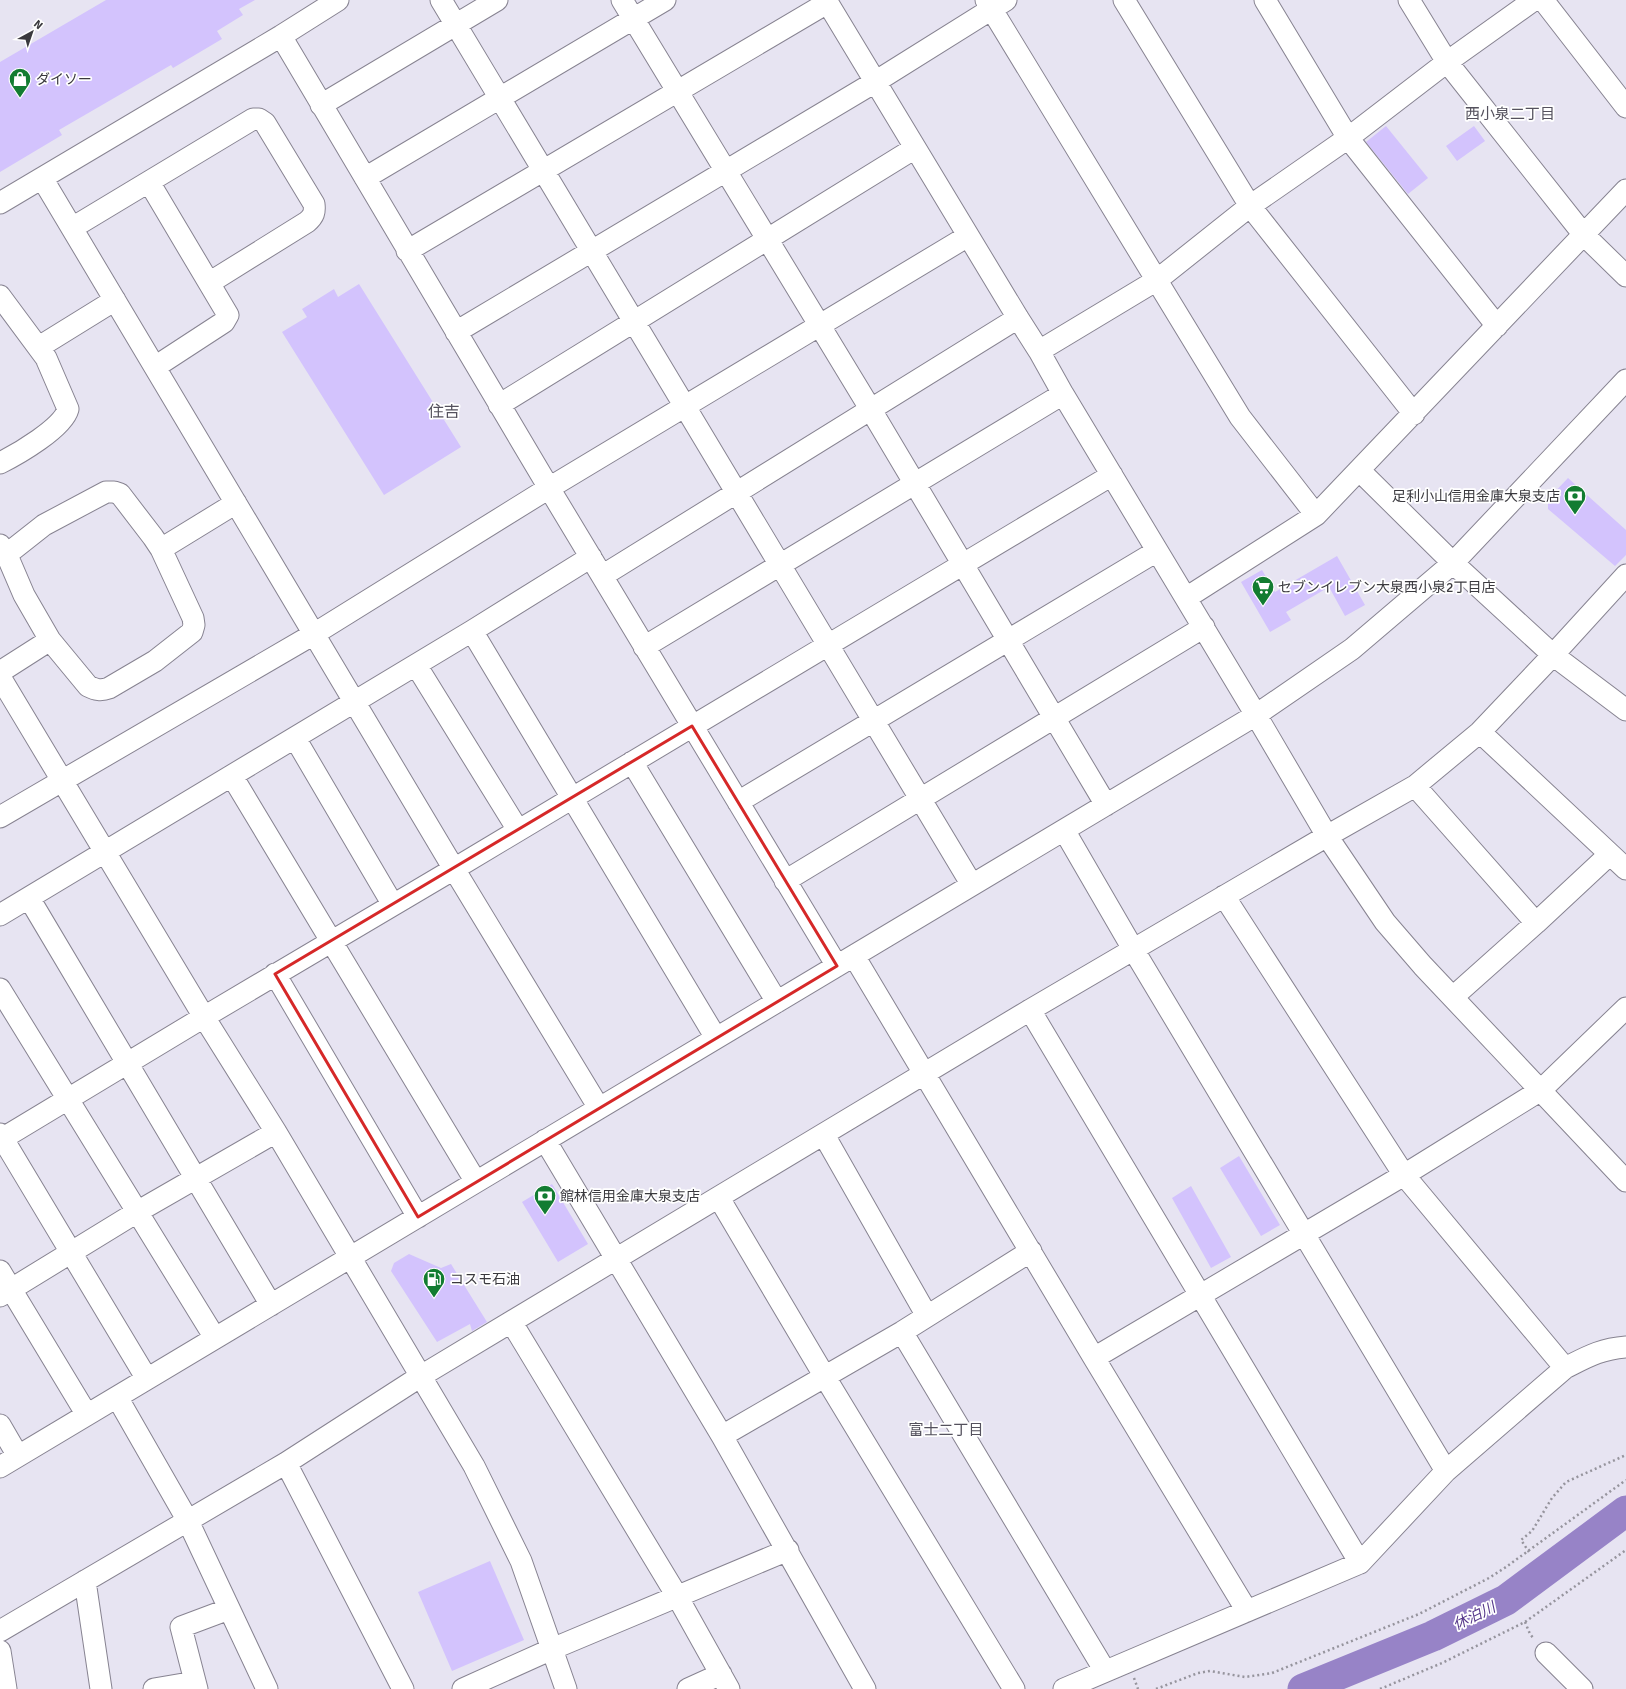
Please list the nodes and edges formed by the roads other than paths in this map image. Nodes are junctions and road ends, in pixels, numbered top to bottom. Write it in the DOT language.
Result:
graph roads {
  1 [pos="338,0"];
  2 [pos="441,0"];
  3 [pos="497,0"];
  4 [pos="622,0"];
  5 [pos="665,0"];
  6 [pos="1124,0"];
  7 [pos="1265,0"];
  8 [pos="1409,0"];
  9 [pos="1534,0"];
  10 [pos="1543,0"];
  11 [pos="826,2"];
  12 [pos="995,3"];
  13 [pos="634,19"];
  14 [pos="456,25"];
  15 [pos="281,36"];
  16 [pos="1447,62"];
  17 [pos="875,82"];
  18 [pos="678,92"];
  19 [pos="500,98"];
  20 [pos="322,105"];
  21 [pos="1626,107"];
  22 [pos="1348,138"];
  23 [pos="915,148"];
  24 [pos="544,170"];
  25 [pos="726,171"];
  26 [pos="42,178"];
  27 [pos="365,178"];
  28 [pos="149,182"];
  29 [pos="1626,190"];
  30 [pos="0,203"];
  31 [pos="1250,206"];
  32 [pos="72,228"];
  33 [pos="968,236"];
  34 [pos="1584,236"];
  35 [pos="767,239"];
  36 [pos="407,251"];
  37 [pos="592,251"];
  38 [pos="1626,276"];
  39 [pos="1157,280"];
  40 [pos="209,283"];
  41 [pos="0,296"];
  42 [pos="116,300"];
  43 [pos="1018,318"];
  44 [pos="635,321"];
  45 [pos="820,326"];
  46 [pos="1497,326"];
  47 [pos="456,332"];
  48 [pos="39,347"];
  49 [pos="1039,351"];
  50 [pos="155,367"];
  51 [pos="1626,380"];
  52 [pos="1063,394"];
  53 [pos="499,405"];
  54 [pos="685,406"];
  55 [pos="871,410"];
  56 [pos="1414,414"];
  57 [pos="0,463"];
  58 [pos="1360,471"];
  59 [pos="1112,475"];
  60 [pos="914,484"];
  61 [pos="549,488"];
  62 [pos="737,492"];
  63 [pos="236,503"];
  64 [pos="1316,515"];
  65 [pos="161,549"];
  66 [pos="3,550"];
  67 [pos="1157,551"];
  68 [pos="590,557"];
  69 [pos="1453,563"];
  70 [pos="780,564"];
  71 [pos="962,564"];
  72 [pos="602,576"];
  73 [pos="1624,582"];
  74 [pos="1186,598"];
  75 [pos="1204,627"];
  76 [pos="472,631"];
  77 [pos="314,634"];
  78 [pos="50,640"];
  79 [pos="1008,640"];
  80 [pos="828,644"];
  81 [pos="644,647"];
  82 [pos="1553,655"];
  83 [pos="416,665"];
  84 [pos="0,672"];
  85 [pos="0,676"];
  86 [pos="355,702"];
  87 [pos="1626,710"];
  88 [pos="1256,715"];
  89 [pos="1054,718"];
  90 [pos="874,720"];
  91 [pos="692,726"];
  92 [pos="1480,732"];
  93 [pos="295,738"];
  94 [pos="632,762"];
  95 [pos="232,776"];
  96 [pos="61,780"];
  97 [pos="1415,786"];
  98 [pos="572,798"];
  99 [pos="921,799"];
  100 [pos="738,802"];
  101 [pos="1106,805"];
  102 [pos="0,817"];
  103 [pos="518,830"];
  104 [pos="1064,830"];
  105 [pos="1327,836"];
  106 [pos="105,852"];
  107 [pos="1610,854"];
  108 [pos="454,869"];
  109 [pos="1626,869"];
  110 [pos="785,881"];
  111 [pos="972,885"];
  112 [pos="1224,896"];
  113 [pos="29,898"];
  114 [pos="392,905"];
  115 [pos="0,915"];
  116 [pos="1536,923"];
  117 [pos="331,941"];
  118 [pos="1133,949"];
  119 [pos="845,961"];
  120 [pos="275,974"];
  121 [pos="0,989"];
  122 [pos="1453,997"];
  123 [pos="777,1002"];
  124 [pos="1030,1010"];
  125 [pos="1624,1013"];
  126 [pos="204,1016"];
  127 [pos="716,1038"];
  128 [pos="127,1064"];
  129 [pos="924,1075"];
  130 [pos="1541,1090"];
  131 [pos="68,1099"];
  132 [pos="599,1108"];
  133 [pos="276,1132"];
  134 [pos="824,1135"];
  135 [pos="1,1137"];
  136 [pos="545,1140"];
  137 [pos="1404,1175"];
  138 [pos="195,1178"];
  139 [pos="1626,1181"];
  140 [pos="476,1182"];
  141 [pos="719,1198"];
  142 [pos="137,1212"];
  143 [pos="418,1217"];
  144 [pos="1304,1233"];
  145 [pos="1030,1251"];
  146 [pos="71,1252"];
  147 [pos="350,1257"];
  148 [pos="615,1260"];
  149 [pos="0,1271"];
  150 [pos="5,1292"];
  151 [pos="1200,1297"];
  152 [pos="271,1305"];
  153 [pos="927,1316"];
  154 [pos="512,1323"];
  155 [pos="902,1332"];
  156 [pos="215,1338"];
  157 [pos="1626,1347"];
  158 [pos="1094,1358"];
  159 [pos="1565,1368"];
  160 [pos="421,1376"];
  161 [pos="825,1377"];
  162 [pos="147,1379"];
  163 [pos="117,1397"];
  164 [pos="86,1415"];
  165 [pos="0,1425"];
  166 [pos="722,1436"];
  167 [pos="18,1456"];
  168 [pos="286,1463"];
  169 [pos="0,1467"];
  170 [pos="1446,1471"];
  171 [pos="188,1521"];
  172 [pos="788,1550"];
  173 [pos="1360,1563"];
  174 [pos="86,1581"];
  175 [pos="677,1596"];
  176 [pos="229,1609"];
  177 [pos="1247,1611"];
  178 [pos="0,1631"];
  179 [pos="552,1649"];
  180 [pos="0,1651"];
  181 [pos="1546,1653"];
  182 [pos="1105,1671"];
  183 [pos="725,1682"];
  184 [pos="196,1685"];
  185 [pos="6,1689"];
  186 [pos="101,1689"];
  187 [pos="154,1689"];
  188 [pos="267,1689"];
  189 [pos="403,1689"];
  190 [pos="463,1689"];
  191 [pos="566,1689"];
  192 [pos="688,1689"];
  193 [pos="865,1689"];
  194 [pos="1014,1689"];
  195 [pos="1064,1689"];
  196 [pos="1582,1689"];
  1 -- 15 [label="street"];
  2 -- 14 [label="street"];
  3 -- 14 [label="street"];
  4 -- 13 [label="street"];
  5 -- 13 [label="street"];
  6 -- 31 [label="street"];
  7 -- 22 [label="street"];
  8 -- 16 [label="street"];
  9 -- 16 [label="street"];
  10 -- 21 [label="street"];
  11 -- 17 [label="street"];
  11 -- 18 [label="street"];
  12 -- 17 [label="street"];
  12 -- 39 [label="street"];
  13 -- 18 [label="street"];
  13 -- 19 [label="street"];
  14 -- 19 [label="street"];
  14 -- 20 [label="street"];
  15 -- 20 [label="street"];
  15 -- 26 [label="street"];
  16 -- 22 [label="street"];
  16 -- 34 [label="street"];
  17 -- 23 [label="street"];
  17 -- 25 [label="street"];
  18 -- 24 [label="street"];
  18 -- 25 [label="street"];
  19 -- 24 [label="street"];
  19 -- 27 [label="street"];
  20 -- 27 [label="street"];
  22 -- 31 [label="street"];
  22 -- 46 [label="street"];
  23 -- 33 [label="street"];
  23 -- 35 [label="street"];
  24 -- 36 [label="street"];
  24 -- 37 [label="street"];
  25 -- 35 [label="street"];
  25 -- 37 [label="street"];
  26 -- 30 [label="street"];
  26 -- 32 [label="street"];
  27 -- 36 [label="street"];
  28 -- 32 [label="street"];
  28 -- 40 [label="street"];
  28 -- 40 [label="street"];
  29 -- 34 [label="street"];
  31 -- 39 [label="street"];
  31 -- 56 [label="street"];
  32 -- 42 [label="street"];
  33 -- 43 [label="street"];
  33 -- 45 [label="street"];
  34 -- 38 [label="street"];
  34 -- 46 [label="street"];
  35 -- 44 [label="street"];
  35 -- 45 [label="street"];
  36 -- 47 [label="street"];
  37 -- 44 [label="street"];
  37 -- 47 [label="street"];
  39 -- 49 [label="street"];
  39 -- 64 [label="street"];
  40 -- 50 [label="street"];
  41 -- 48 [label="street"];
  42 -- 48 [label="street"];
  42 -- 50 [label="street"];
  43 -- 49 [label="street"];
  43 -- 55 [label="street"];
  44 -- 53 [label="street"];
  44 -- 54 [label="street"];
  45 -- 54 [label="street"];
  45 -- 55 [label="street"];
  46 -- 56 [label="street"];
  47 -- 53 [label="street"];
  48 -- 57 [label="street"];
  49 -- 52 [label="street"];
  50 -- 63 [label="street"];
  51 -- 69 [label="street"];
  52 -- 59 [label="street"];
  52 -- 60 [label="street"];
  53 -- 61 [label="street"];
  54 -- 61 [label="street"];
  54 -- 62 [label="street"];
  55 -- 60 [label="street"];
  55 -- 62 [label="street"];
  56 -- 58 [label="street"];
  58 -- 64 [label="street"];
  58 -- 69 [label="street"];
  59 -- 67 [label="street"];
  59 -- 71 [label="street"];
  60 -- 70 [label="street"];
  60 -- 71 [label="street"];
  61 -- 68 [label="street"];
  61 -- 77 [label="street"];
  62 -- 70 [label="street"];
  62 -- 72 [label="street"];
  63 -- 65 [label="street"];
  63 -- 77 [label="street"];
  64 -- 74 [label="street"];
  65 -- 66 [label="street"];
  65 -- 78 [label="street"];
  66 -- 78 [label="street"];
  67 -- 74 [label="street"];
  67 -- 79 [label="street"];
  68 -- 72 [label="street"];
  68 -- 76 [label="street"];
  69 -- 82 [label="street"];
  69 -- 88 [label="street"];
  70 -- 80 [label="street"];
  70 -- 81 [label="street"];
  71 -- 79 [label="street"];
  71 -- 80 [label="street"];
  72 -- 81 [label="street"];
  73 -- 82 [label="street"];
  74 -- 75 [label="street"];
  75 -- 88 [label="street"];
  75 -- 89 [label="street"];
  76 -- 83 [label="street"];
  76 -- 98 [label="street"];
  77 -- 86 [label="street"];
  77 -- 96 [label="street"];
  78 -- 84 [label="street"];
  79 -- 89 [label="street"];
  79 -- 90 [label="street"];
  80 -- 90 [label="street"];
  80 -- 91 [label="street"];
  81 -- 91 [label="street"];
  82 -- 87 [label="street"];
  82 -- 92 [label="street"];
  83 -- 86 [label="street"];
  83 -- 103 [label="street"];
  85 -- 96 [label="street"];
  86 -- 93 [label="street"];
  86 -- 108 [label="street"];
  88 -- 101 [label="street"];
  88 -- 105 [label="street"];
  89 -- 99 [label="street"];
  89 -- 101 [label="street"];
  90 -- 99 [label="street"];
  90 -- 100 [label="street"];
  91 -- 94 [label="street"];
  91 -- 100 [label="street"];
  92 -- 97 [label="street"];
  92 -- 107 [label="street"];
  93 -- 95 [label="street"];
  93 -- 114 [label="street"];
  94 -- 98 [label="street"];
  94 -- 123 [label="street"];
  95 -- 106 [label="street"];
  95 -- 117 [label="street"];
  96 -- 102 [label="street"];
  96 -- 106 [label="street"];
  97 -- 105 [label="street"];
  97 -- 116 [label="street"];
  98 -- 103 [label="street"];
  98 -- 127 [label="street"];
  99 -- 110 [label="street"];
  99 -- 111 [label="street"];
  100 -- 110 [label="street"];
  101 -- 104 [label="street"];
  103 -- 108 [label="street"];
  104 -- 111 [label="street"];
  104 -- 118 [label="street"];
  105 -- 112 [label="street"];
  105 -- 122 [label="street"];
  106 -- 113 [label="street"];
  106 -- 126 [label="street"];
  107 -- 109 [label="street"];
  107 -- 116 [label="street"];
  108 -- 114 [label="street"];
  108 -- 132 [label="street"];
  110 -- 119 [label="street"];
  111 -- 119 [label="street"];
  112 -- 118 [label="street"];
  112 -- 137 [label="street"];
  113 -- 115 [label="street"];
  113 -- 128 [label="street"];
  114 -- 117 [label="street"];
  116 -- 122 [label="street"];
  117 -- 120 [label="street"];
  117 -- 140 [label="street"];
  118 -- 124 [label="street"];
  118 -- 144 [label="street"];
  119 -- 123 [label="street"];
  119 -- 129 [label="street"];
  120 -- 126 [label="street"];
  120 -- 143 [label="street"];
  121 -- 131 [label="street"];
  122 -- 130 [label="street"];
  123 -- 127 [label="street"];
  124 -- 129 [label="street"];
  124 -- 151 [label="street"];
  125 -- 130 [label="street"];
  126 -- 128 [label="street"];
  126 -- 133 [label="street"];
  127 -- 132 [label="street"];
  128 -- 131 [label="street"];
  128 -- 138 [label="street"];
  129 -- 134 [label="street"];
  129 -- 145 [label="street"];
  130 -- 137 [label="street"];
  130 -- 139 [label="street"];
  131 -- 135 [label="street"];
  131 -- 142 [label="street"];
  132 -- 136 [label="street"];
  133 -- 138 [label="street"];
  133 -- 147 [label="street"];
  134 -- 141 [label="street"];
  134 -- 153 [label="street"];
  135 -- 146 [label="street"];
  136 -- 140 [label="street"];
  136 -- 148 [label="street"];
  137 -- 144 [label="street"];
  137 -- 159 [label="street"];
  138 -- 142 [label="street"];
  138 -- 152 [label="street"];
  140 -- 143 [label="street"];
  141 -- 148 [label="street"];
  141 -- 161 [label="street"];
  142 -- 146 [label="street"];
  142 -- 156 [label="street"];
  143 -- 147 [label="street"];
  144 -- 151 [label="street"];
  144 -- 170 [label="street"];
  145 -- 153 [label="street"];
  145 -- 158 [label="street"];
  146 -- 150 [label="street"];
  146 -- 162 [label="street"];
  147 -- 152 [label="street"];
  147 -- 160 [label="street"];
  148 -- 154 [label="street"];
  148 -- 166 [label="street"];
  149 -- 150 [label="street"];
  150 -- 164 [label="street"];
  151 -- 158 [label="street"];
  151 -- 173 [label="street"];
  152 -- 156 [label="street"];
  153 -- 155 [label="street"];
  154 -- 160 [label="street"];
  154 -- 175 [label="street"];
  155 -- 161 [label="street"];
  155 -- 182 [label="street"];
  156 -- 162 [label="street"];
  157 -- 159 [label="street"];
  158 -- 177 [label="street"];
  159 -- 170 [label="street"];
  160 -- 168 [label="street"];
  160 -- 179 [label="street"];
  161 -- 166 [label="street"];
  161 -- 194 [label="street"];
  162 -- 163 [label="street"];
  163 -- 164 [label="street"];
  163 -- 171 [label="street"];
  164 -- 167 [label="street"];
  165 -- 167 [label="street"];
  166 -- 172 [label="street"];
  167 -- 169 [label="street"];
  168 -- 171 [label="street"];
  168 -- 189 [label="street"];
  170 -- 173 [label="street"];
  171 -- 174 [label="street"];
  171 -- 176 [label="street"];
  172 -- 175 [label="street"];
  172 -- 193 [label="street"];
  173 -- 177 [label="street"];
  174 -- 178 [label="street"];
  174 -- 186 [label="street"];
  175 -- 179 [label="street"];
  175 -- 183 [label="street"];
  176 -- 184 [label="street"];
  176 -- 188 [label="street"];
  177 -- 182 [label="street"];
  179 -- 190 [label="street"];
  179 -- 191 [label="street"];
  180 -- 185 [label="street"];
  181 -- 196 [label="street"];
  182 -- 195 [label="street"];
  183 -- 192 [label="street"];
  184 -- 187 [label="street"];
}
